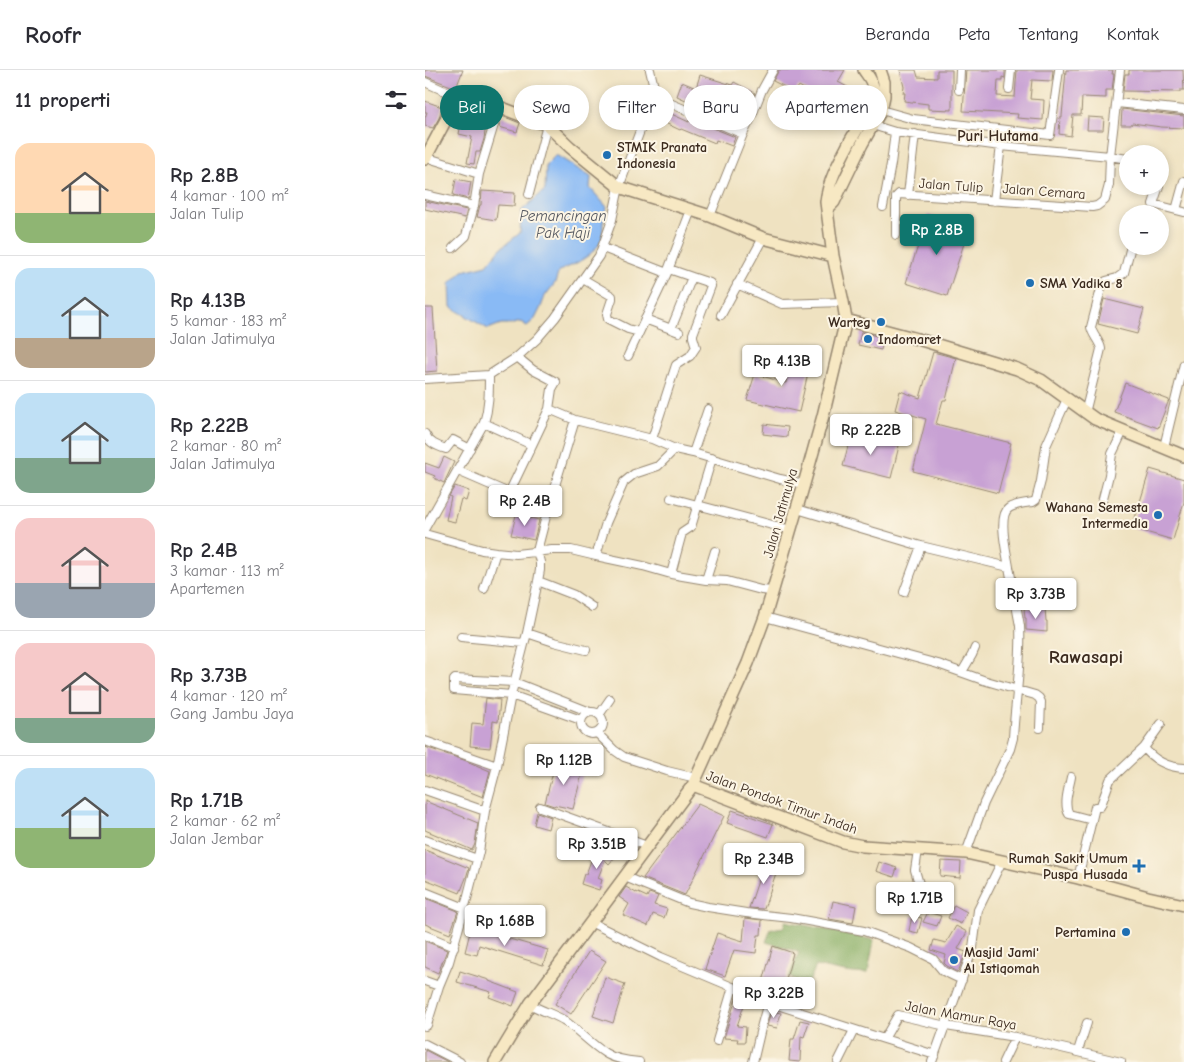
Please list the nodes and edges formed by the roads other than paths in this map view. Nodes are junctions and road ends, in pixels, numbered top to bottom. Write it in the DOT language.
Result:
graph roads {
  1 [pos="650,70"];
  2 [pos="773,70"];
  3 [pos="864,70"];
  4 [pos="880,70"];
  5 [pos="960,70"];
  6 [pos="1011,70"];
  7 [pos="1059,70"];
  8 [pos="1120,70"];
  9 [pos="425,82"];
  10 [pos="654,85"];
  11 [pos="872,85"];
  12 [pos="884,85"];
  13 [pos="440,89"];
  14 [pos="1009,89"];
  15 [pos="959,90"];
  16 [pos="1117,103"];
  17 [pos="674,105"];
  18 [pos="1184,110"];
  19 [pos="887,112"];
  20 [pos="887,129"];
  21 [pos="440,130"];
  22 [pos="492,130"];
  23 [pos="546,130"];
  24 [pos="552,130"];
  25 [pos="640,130"];
  26 [pos="862,130"];
  27 [pos="895,132"];
  28 [pos="743,134"];
  29 [pos="915,134"];
  30 [pos="1001,146"];
  31 [pos="1110,156"];
  32 [pos="425,158"];
  33 [pos="1119,158"];
  34 [pos="479,174"];
  35 [pos="1184,181"];
  36 [pos="619,187"];
  37 [pos="529,194"];
  38 [pos="425,195"];
  39 [pos="908,195"];
  40 [pos="1156,195"];
  41 [pos="994,200"];
  42 [pos="474,206"];
  43 [pos="883,207"];
  44 [pos="691,210"];
  45 [pos="1180,211"];
  46 [pos="710,216"];
  47 [pos="896,234"];
  48 [pos="763,238"];
  49 [pos="453,248"];
  50 [pos="603,248"];
  51 [pos="1129,255"];
  52 [pos="833,256"];
  53 [pos="668,271"];
  54 [pos="692,277"];
  55 [pos="583,279"];
  56 [pos="737,284"];
  57 [pos="843,302"];
  58 [pos="721,315"];
  59 [pos="645,319"];
  60 [pos="846,320"];
  61 [pos="639,332"];
  62 [pos="628,356"];
  63 [pos="517,357"];
  64 [pos="1184,364"];
  65 [pos="489,375"];
  66 [pos="425,379"];
  67 [pos="1067,399"];
  68 [pos="549,409"];
  69 [pos="708,409"];
  70 [pos="1085,413"];
  71 [pos="575,420"];
  72 [pos="484,423"];
  73 [pos="1123,431"];
  74 [pos="425,436"];
  75 [pos="652,439"];
  76 [pos="532,445"];
  77 [pos="1164,447"];
  78 [pos="675,448"];
  79 [pos="470,449"];
  80 [pos="693,453"];
  81 [pos="1184,456"];
  82 [pos="712,458"];
  83 [pos="458,470"];
  84 [pos="804,484"];
  85 [pos="509,493"];
  86 [pos="671,498"];
  87 [pos="1102,502"];
  88 [pos="549,504"];
  89 [pos="697,505"];
  90 [pos="797,509"];
  91 [pos="425,528"];
  92 [pos="791,530"];
  93 [pos="425,534"];
  94 [pos="921,546"];
  95 [pos="537,551"];
  96 [pos="715,551"];
  97 [pos="496,552"];
  98 [pos="596,556"];
  99 [pos="1009,567"];
  100 [pos="671,574"];
  101 [pos="706,580"];
  102 [pos="538,581"];
  103 [pos="484,589"];
  104 [pos="772,591"];
  105 [pos="904,592"];
  106 [pos="592,607"];
  107 [pos="765,617"];
  108 [pos="527,633"];
  109 [pos="461,636"];
  110 [pos="524,643"];
  111 [pos="975,648"];
  112 [pos="585,650"];
  113 [pos="962,672"];
  114 [pos="514,682"];
  115 [pos="1017,690"];
  116 [pos="511,695"];
  117 [pos="610,699"];
  118 [pos="590,712"];
  119 [pos="599,715"];
  120 [pos="581,720"];
  121 [pos="1161,724"];
  122 [pos="1040,728"];
  123 [pos="597,733"];
  124 [pos="425,740"];
  125 [pos="1144,748"];
  126 [pos="497,766"];
  127 [pos="1184,768"];
  128 [pos="1071,777"];
  129 [pos="694,782"];
  130 [pos="425,790"];
  131 [pos="540,807"];
  132 [pos="485,811"];
  133 [pos="1092,820"];
  134 [pos="425,840"];
  135 [pos="647,846"];
  136 [pos="919,850"];
  137 [pos="966,853"];
  138 [pos="477,859"];
  139 [pos="1002,861"];
  140 [pos="625,877"];
  141 [pos="1078,878"];
  142 [pos="425,892"];
  143 [pos="1184,900"];
  144 [pos="1184,905"];
  145 [pos="465,908"];
  146 [pos="924,908"];
  147 [pos="590,922"];
  148 [pos="425,935"];
  149 [pos="454,947"];
  150 [pos="962,980"];
  151 [pos="425,981"];
  152 [pos="439,986"];
  153 [pos="733,988"];
  154 [pos="768,1002"];
  155 [pos="530,1004"];
  156 [pos="1087,1023"];
  157 [pos="426,1025"];
  158 [pos="946,1026"];
  159 [pos="854,1030"];
  160 [pos="1015,1037"];
  161 [pos="884,1039"];
  162 [pos="717,1041"];
  163 [pos="425,1044"];
  164 [pos="1078,1051"];
  165 [pos="933,1058"];
  166 [pos="460,1062"];
  167 [pos="495,1062"];
  168 [pos="639,1062"];
  169 [pos="753,1062"];
  170 [pos="838,1062"];
  171 [pos="1003,1062"];
  172 [pos="1121,1062"];
  1 -- 10 [label="street"];
  2 -- 28 [label="street"];
  3 -- 11 [label="main road, Jalan Jatimulya"];
  4 -- 12 [label="main road, Jalan Jatimulya"];
  5 -- 15 [label="street"];
  6 -- 14 [label="street"];
  7 -- 19 [label="street"];
  8 -- 16 [label="street"];
  9 -- 13 [label="street"];
  16 -- 18 [label="street"];
  16 -- 31 [label="street"];
  17 -- 28 [label="street"];
  20 -- 27 [label="street"];
  21 -- 32 [label="main road"];
  22 -- 34 [label="street"];
  23 -- 37 [label="street"];
  24 -- 36 [label="main road"];
  25 -- 36 [label="street"];
  26 -- 52 [label="main road, Jalan Jatimulya"];
  27 -- 29 [label="street"];
  27 -- 43 [label="street"];
  28 -- 46 [label="street"];
  29 -- 30 [label="street"];
  29 -- 39 [label="street, Jalan Tulip"];
  30 -- 31 [label="street"];
  30 -- 41 [label="street"];
  31 -- 33 [label="street"];
  31 -- 41 [label="street, Jalan Cemara"];
  32 -- 34 [label="street"];
  34 -- 42 [label="street"];
  35 -- 45 [label="street"];
  36 -- 44 [label="main road"];
  36 -- 50 [label="street"];
  38 -- 42 [label="street"];
  39 -- 41 [label="street, Jalan Tulip"];
  39 -- 47 [label="street"];
  40 -- 45 [label="street"];
  42 -- 49 [label="street"];
  44 -- 46 [label="main road"];
  44 -- 53 [label="street"];
  46 -- 48 [label="main road"];
  48 -- 52 [label="main road"];
  48 -- 56 [label="street"];
  50 -- 53 [label="street"];
  50 -- 55 [label="street"];
  51 -- 70 [label="street"];
  52 -- 57 [label="main road, Jalan Jatimulya"];
  53 -- 54 [label="street"];
  53 -- 59 [label="street"];
  54 -- 59 [label="street"];
  54 -- 75 [label="street"];
  55 -- 61 [label="street"];
  55 -- 63 [label="street"];
  56 -- 57 [label="street"];
  56 -- 58 [label="street"];
  57 -- 60 [label="main road, Jalan Jatimulya"];
  59 -- 61 [label="street"];
  60 -- 67 [label="main road"];
  60 -- 84 [label="main road, Jalan Jatimulya"];
  61 -- 62 [label="street"];
  63 -- 65 [label="street"];
  63 -- 68 [label="street"];
  64 -- 77 [label="street"];
  65 -- 66 [label="street"];
  65 -- 72 [label="street"];
  67 -- 70 [label="main road"];
  67 -- 99 [label="street"];
  68 -- 71 [label="street"];
  68 -- 76 [label="street"];
  69 -- 80 [label="street"];
  70 -- 73 [label="main road"];
  71 -- 75 [label="street"];
  71 -- 88 [label="street"];
  72 -- 76 [label="street"];
  72 -- 79 [label="street"];
  73 -- 77 [label="main road"];
  73 -- 87 [label="street"];
  74 -- 79 [label="street"];
  75 -- 78 [label="street"];
  76 -- 85 [label="street"];
  77 -- 81 [label="main road"];
  78 -- 80 [label="street"];
  78 -- 98 [label="street"];
  79 -- 83 [label="street"];
  80 -- 82 [label="street"];
  82 -- 84 [label="street"];
  82 -- 89 [label="street"];
  83 -- 85 [label="street"];
  83 -- 91 [label="street"];
  84 -- 90 [label="main road, Jalan Jatimulya"];
  85 -- 88 [label="street"];
  86 -- 89 [label="street"];
  88 -- 95 [label="street"];
  89 -- 92 [label="street"];
  89 -- 100 [label="street"];
  90 -- 92 [label="main road, Jalan Jatimulya"];
  90 -- 94 [label="street"];
  92 -- 104 [label="main road, Jalan Jatimulya"];
  93 -- 97 [label="street"];
  94 -- 99 [label="street"];
  94 -- 105 [label="street"];
  95 -- 97 [label="street"];
  95 -- 98 [label="street"];
  95 -- 102 [label="street"];
  96 -- 101 [label="street"];
  97 -- 103 [label="street"];
  98 -- 100 [label="street"];
  99 -- 115 [label="street"];
  100 -- 101 [label="street"];
  101 -- 104 [label="street"];
  102 -- 106 [label="street"];
  102 -- 108 [label="street"];
  104 -- 107 [label="main road, Jalan Jatimulya"];
  107 -- 113 [label="street"];
  107 -- 129 [label="main road, Jalan Jatimulya"];
  108 -- 110 [label="street"];
  108 -- 112 [label="street"];
  109 -- 110 [label="street"];
  110 -- 114 [label="street"];
  111 -- 113 [label="street"];
  113 -- 115 [label="street"];
  114 -- 116 [label="street"];
  114 -- 116 [label="street"];
  114 -- 118 [label="street"];
  115 -- 122 [label="street"];
  115 -- 137 [label="street"];
  116 -- 120 [label="street"];
  116 -- 126 [label="street"];
  117 -- 119 [label="street"];
  118 -- 119 [label="street"];
  118 -- 120 [label="street"];
  119 -- 123 [label="street"];
  120 -- 123 [label="street"];
  121 -- 125 [label="street"];
  123 -- 129 [label="street"];
  124 -- 126 [label="street"];
  125 -- 127 [label="street"];
  125 -- 133 [label="street"];
  126 -- 132 [label="street"];
  128 -- 133 [label="street"];
  129 -- 135 [label="main road, Jalan Jatimulya"];
  129 -- 136 [label="main road, Jalan Pondok Timur Indah"];
  130 -- 132 [label="street"];
  131 -- 135 [label="street"];
  132 -- 138 [label="street"];
  133 -- 141 [label="street"];
  134 -- 138 [label="street"];
  135 -- 140 [label="main road, Jalan Jatimulya"];
  136 -- 137 [label="main road, Jalan Pondok Timur Indah"];
  136 -- 146 [label="street"];
  137 -- 139 [label="main road, Jalan Pondok Timur Indah"];
  138 -- 145 [label="street"];
  139 -- 141 [label="main road, Jalan Pondok Timur Indah"];
  139 -- 150 [label="street"];
  140 -- 147 [label="main road, Jalan Jatimulya"];
  140 -- 150 [label="street"];
  141 -- 144 [label="main road, Jalan Pondok Timur Indah"];
  142 -- 145 [label="street"];
  143 -- 144 [label="street"];
  145 -- 149 [label="street"];
  147 -- 153 [label="street"];
  147 -- 155 [label="main road, Jalan Jatimulya"];
  148 -- 149 [label="street"];
  149 -- 152 [label="street"];
  150 -- 158 [label="street"];
  151 -- 152 [label="street"];
  152 -- 157 [label="street"];
  153 -- 154 [label="street"];
  153 -- 162 [label="street"];
  154 -- 159 [label="street"];
  154 -- 169 [label="street"];
  155 -- 167 [label="main road, Jalan Jatimulya"];
  155 -- 168 [label="street"];
  156 -- 164 [label="street"];
  158 -- 160 [label="street, Jalan Mamur Raya"];
  158 -- 161 [label="street, Jalan Mamur Raya"];
  158 -- 165 [label="street"];
  159 -- 161 [label="street"];
  159 -- 170 [label="street"];
  160 -- 164 [label="street, Jalan Mamur Raya"];
  160 -- 171 [label="street"];
  161 -- 165 [label="street"];
  163 -- 166 [label="street"];
  164 -- 172 [label="street, Jalan Mamur Raya"];
}
